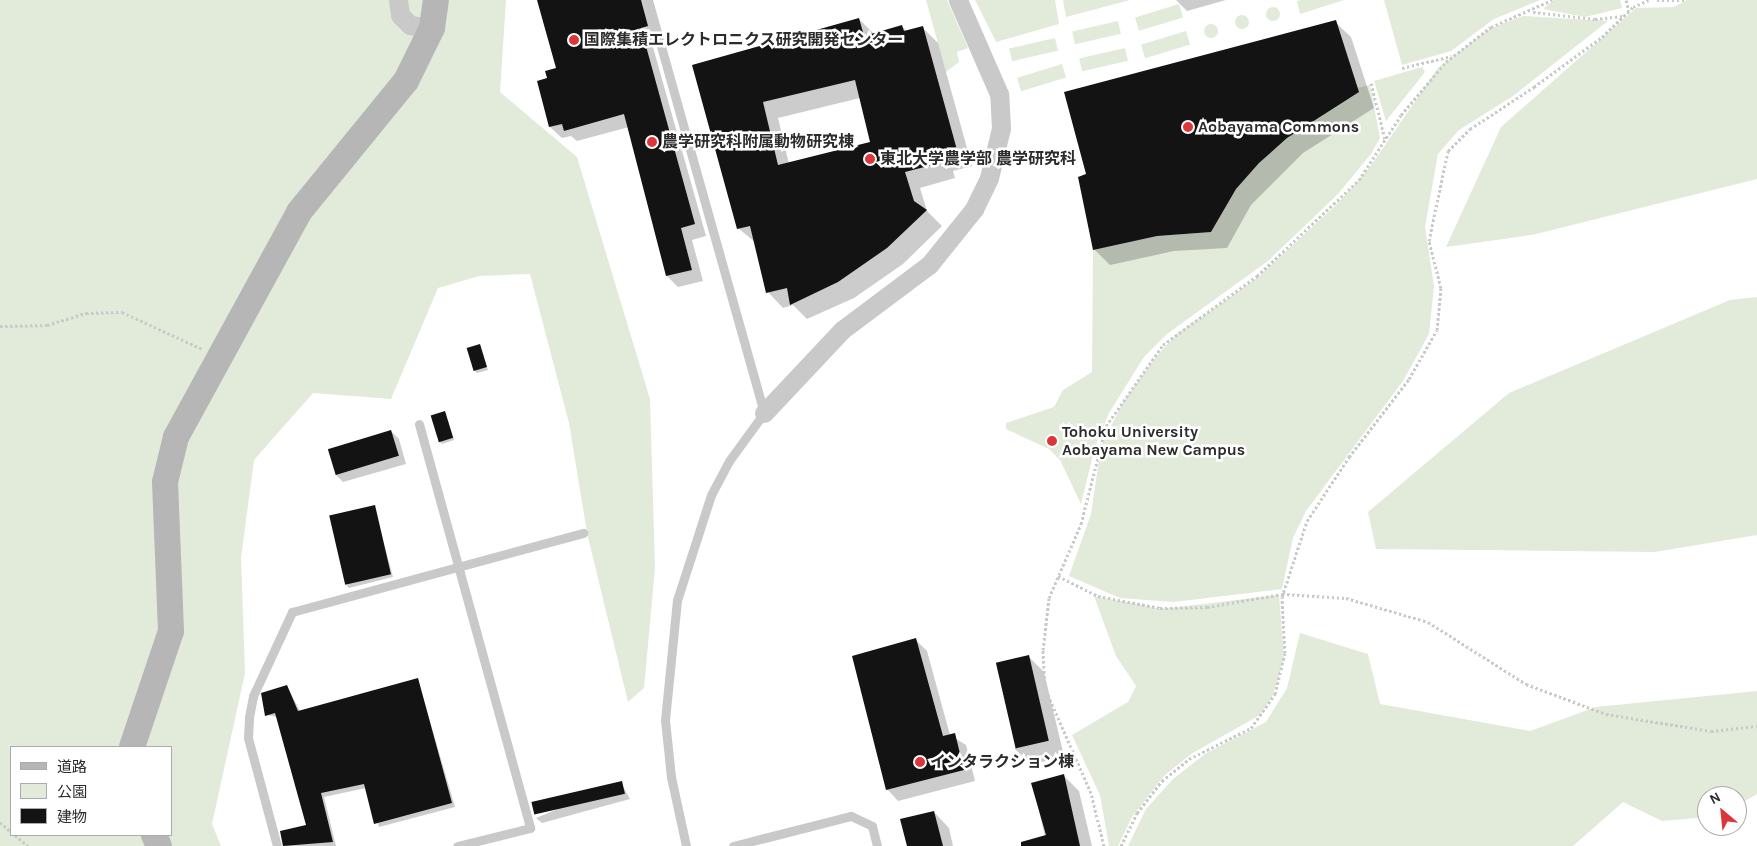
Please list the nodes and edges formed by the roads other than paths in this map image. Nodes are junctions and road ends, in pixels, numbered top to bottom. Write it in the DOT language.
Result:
graph roads {
  1 [pos="398,0"];
  2 [pos="436,0"];
  3 [pos="648,0"];
  4 [pos="958,0"];
  5 [pos="432,28"];
  6 [pos="764,413"];
  7 [pos="419,424"];
  8 [pos="583,533"];
  9 [pos="459,566"];
  10 [pos="132,746"];
  11 [pos="278,846"];
  12 [pos="457,846"];
  13 [pos="686,846"];
  14 [pos="733,846"];
  15 [pos="877,846"];
  1 -- 5 [label="street"];
  2 -- 5 [label="street"];
  3 -- 6 [label="lane"];
  4 -- 6 [label="street"];
  5 -- 10 [label="street"];
  6 -- 13 [label="lane"];
  7 -- 9 [label="lane"];
  8 -- 9 [label="lane"];
  9 -- 11 [label="lane"];
  9 -- 12 [label="lane"];
  14 -- 15 [label="lane"];
}
